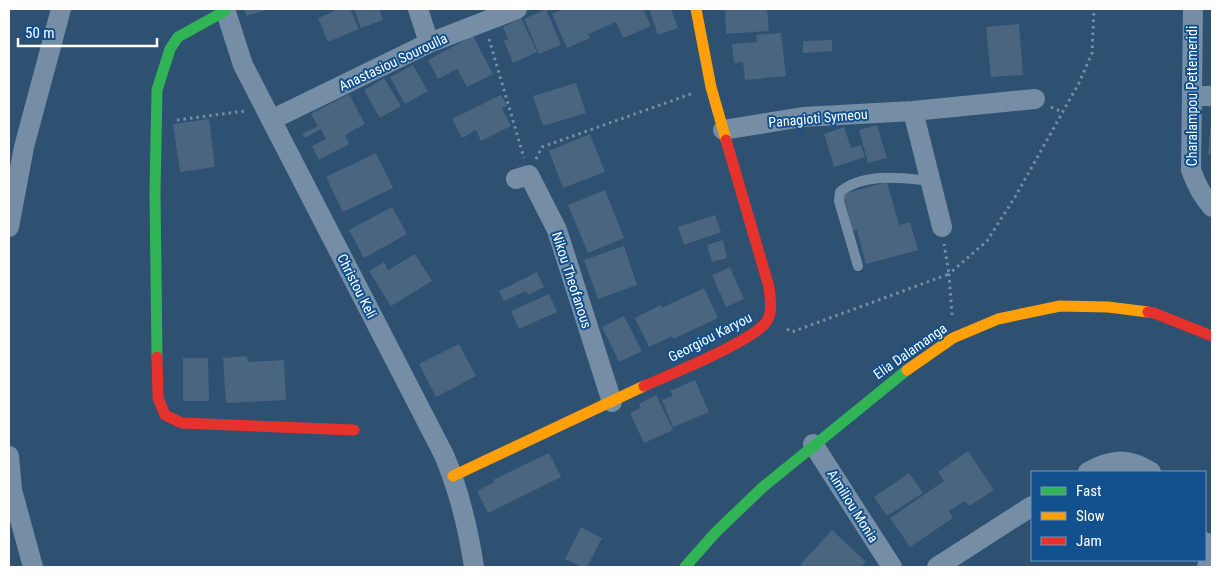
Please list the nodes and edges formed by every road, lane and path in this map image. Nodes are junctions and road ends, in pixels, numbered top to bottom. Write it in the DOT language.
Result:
graph roads {
  1 [pos="61,9"];
  2 [pos="418,9"];
  3 [pos="517,9"];
  4 [pos="696,9"];
  5 [pos="1094,9"];
  6 [pos="1193,9"];
  7 [pos="225,10"];
  8 [pos="484,22"];
  9 [pos="430,43"];
  10 [pos="711,87"];
  11 [pos="1192,96"];
  12 [pos="1212,96"];
  13 [pos="1035,99"];
  14 [pos="914,111"];
  15 [pos="268,114"];
  16 [pos="157,122"];
  17 [pos="723,130"];
  18 [pos="522,177"];
  19 [pos="931,181"];
  20 [pos="1212,207"];
  21 [pos="9,226"];
  22 [pos="942,227"];
  23 [pos="858,266"];
  24 [pos="949,274"];
  25 [pos="769,319"];
  26 [pos="1212,336"];
  27 [pos="953,338"];
  28 [pos="612,402"];
  29 [pos="354,430"];
  30 [pos="814,444"];
  31 [pos="9,456"];
  32 [pos="1090,471"];
  33 [pos="1149,471"];
  34 [pos="453,476"];
  35 [pos="1031,507"];
  36 [pos="1206,546"];
  37 [pos="33,567"];
  38 [pos="474,567"];
  39 [pos="684,567"];
  40 [pos="892,567"];
  41 [pos="937,567"];
  42 [pos="1207,567"];
  1 -- 21 [label="street"];
  2 -- 9 [label="street"];
  3 -- 8 [label="street, Anastasiou Souroulla"];
  4 -- 10 [label="street, Georgiou Karyou"];
  5 -- 24 [label="path"];
  6 -- 11 [label="street, Charalampou Pettemeridi"];
  7 -- 15 [label="street, Christou Keli"];
  7 -- 16 [label="street"];
  8 -- 9 [label="street, Anastasiou Souroulla"];
  8 -- 18 [label="path"];
  9 -- 15 [label="street, Anastasiou Souroulla"];
  10 -- 17 [label="street, Georgiou Karyou"];
  10 -- 18 [label="path"];
  11 -- 12 [label="street"];
  11 -- 20 [label="street, Charalampou Pettemeridi"];
  13 -- 14 [label="street, Panagioti Symeou"];
  14 -- 17 [label="street, Panagioti Symeou"];
  14 -- 19 [label="street"];
  15 -- 16 [label="path"];
  15 -- 34 [label="street, Christou Keli"];
  16 -- 29 [label="street"];
  17 -- 25 [label="street, Georgiou Karyou"];
  18 -- 28 [label="street, Nikou Theofanous"];
  19 -- 22 [label="street"];
  19 -- 23 [label="lane"];
  22 -- 24 [label="path"];
  24 -- 25 [label="path"];
  24 -- 27 [label="path"];
  25 -- 28 [label="street, Georgiou Karyou"];
  26 -- 27 [label="street, Elia Dalamanga"];
  27 -- 30 [label="street, Elia Dalamanga"];
  28 -- 34 [label="street, Georgiou Karyou"];
  30 -- 39 [label="street, Elia Dalamanga"];
  30 -- 40 [label="street, Aimiliou Monia"];
  31 -- 37 [label="street"];
  32 -- 33 [label="street"];
  34 -- 38 [label="street, Christou Keli"];
  35 -- 41 [label="street"];
  36 -- 42 [label="street"];
}
